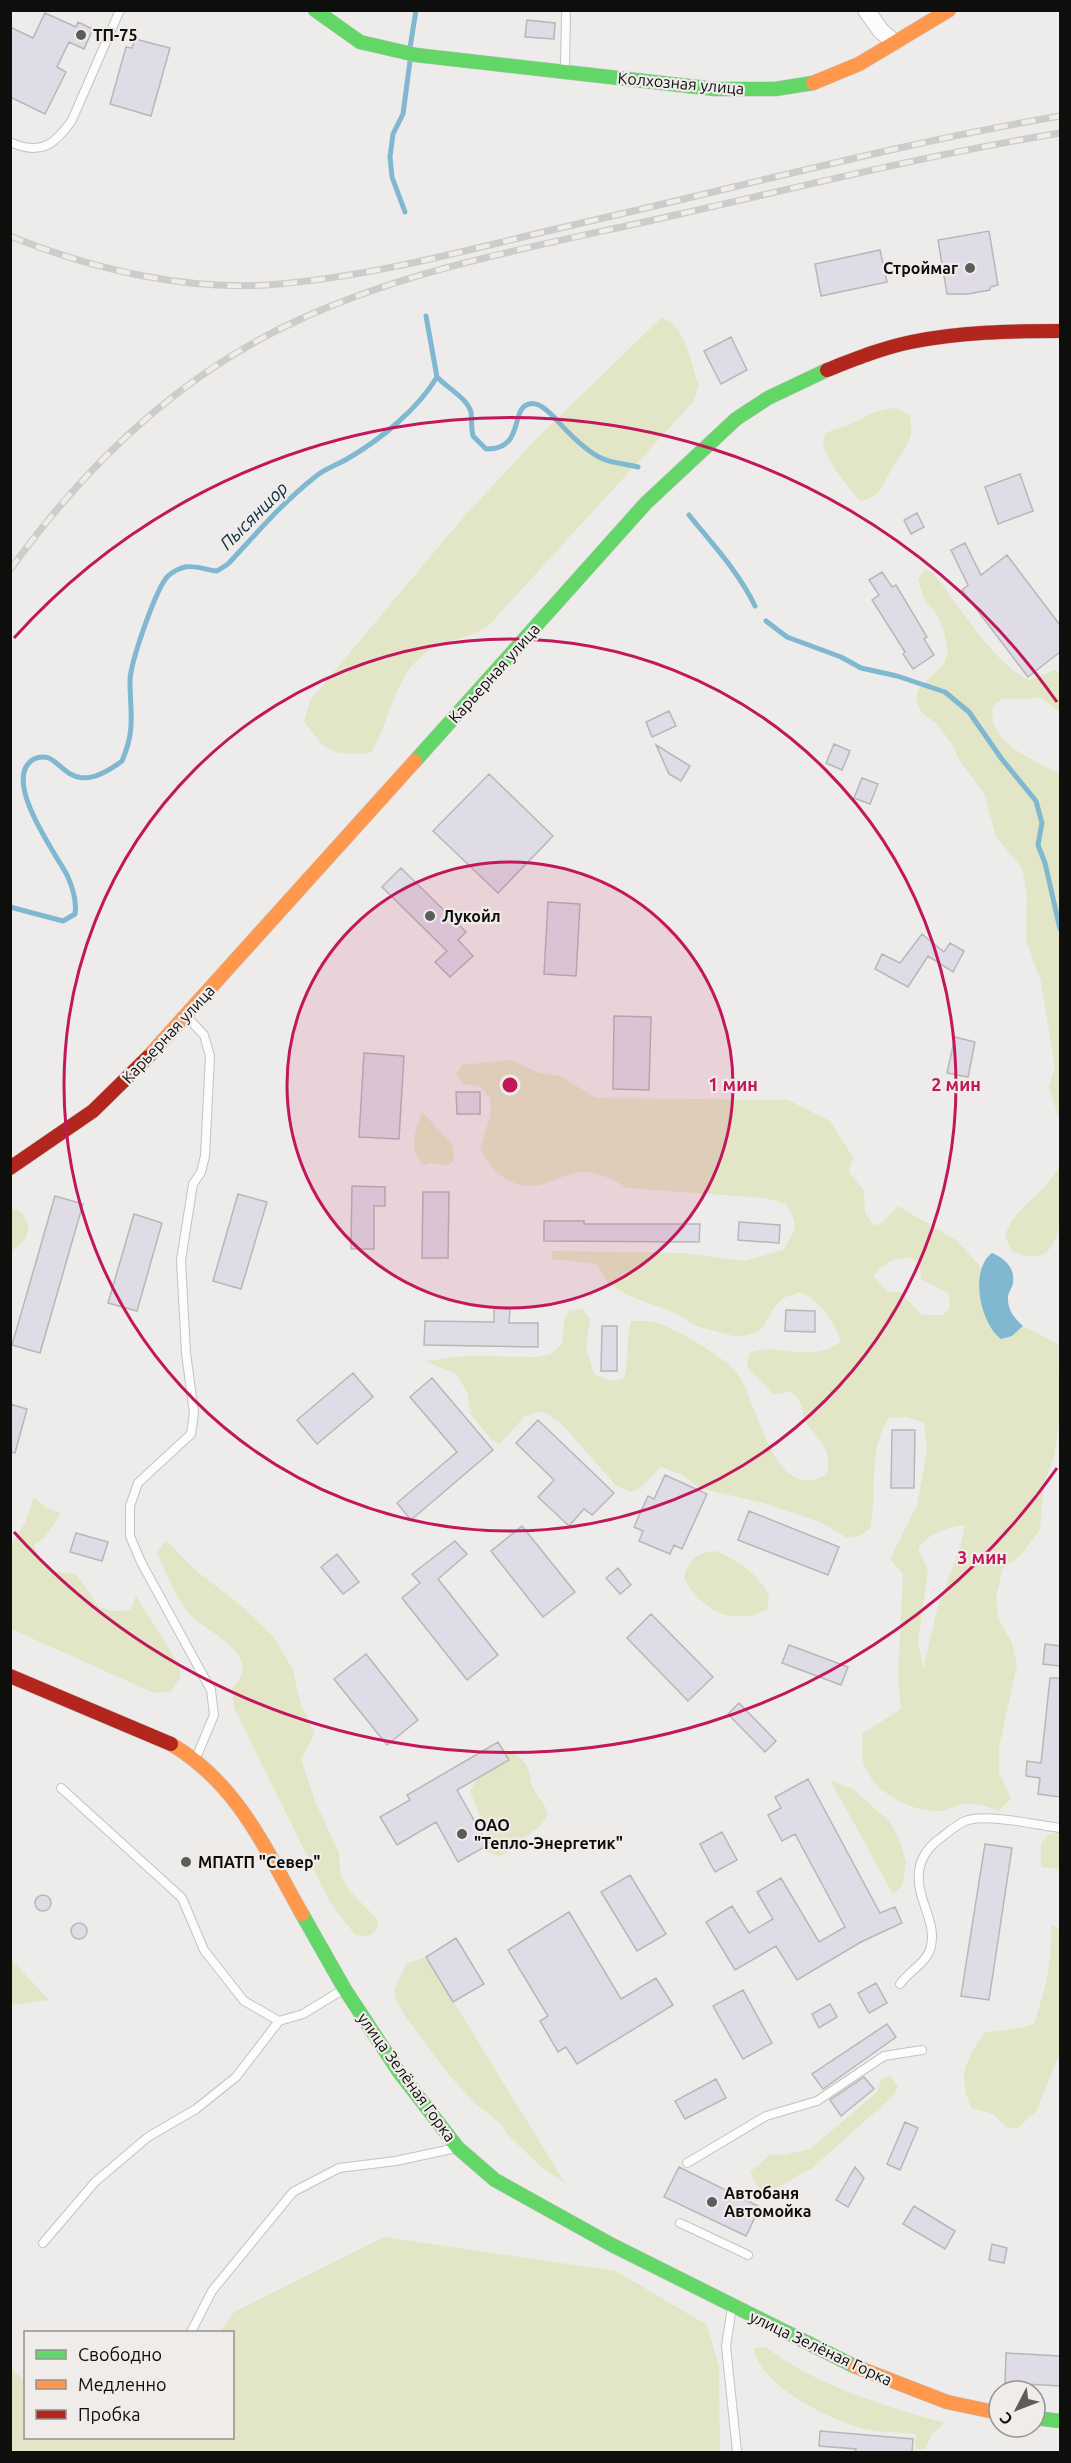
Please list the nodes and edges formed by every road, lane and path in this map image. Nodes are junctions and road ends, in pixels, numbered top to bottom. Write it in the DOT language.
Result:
graph roads {
  1 [pos="120,10"];
  2 [pos="315,10"];
  3 [pos="866,10"];
  4 [pos="949,10"];
  5 [pos="566,15"];
  6 [pos="894,42"];
  7 [pos="565,70"];
  8 [pos="10,142"];
  9 [pos="1060,332"];
  10 [pos="186,1016"];
  11 [pos="10,1168"];
  12 [pos="10,1676"];
  13 [pos="196,1759"];
  14 [pos="61,1788"];
  15 [pos="1060,1828"];
  16 [pos="900,1984"];
  17 [pos="344,1988"];
  18 [pos="279,2021"];
  19 [pos="922,2050"];
  20 [pos="458,2148"];
  21 [pos="687,2163"];
  22 [pos="680,2223"];
  23 [pos="43,2243"];
  24 [pos="748,2255"];
  25 [pos="732,2307"];
  26 [pos="192,2331"];
  27 [pos="987,2411"];
  28 [pos="736,2452"];
  1 -- 8 [label="lane"];
  2 -- 7 [label="street, Колхозная улица"];
  3 -- 6 [label="street"];
  4 -- 6 [label="street, Колхозная улица"];
  5 -- 7 [label="lane"];
  6 -- 7 [label="street, Колхозная улица"];
  9 -- 10 [label="street, Карьерная улица"];
  10 -- 11 [label="street, Карьерная улица"];
  10 -- 13 [label="lane"];
  12 -- 13 [label="street, улица Зелёная Горка"];
  13 -- 17 [label="street, улица Зелёная Горка"];
  14 -- 18 [label="lane"];
  15 -- 16 [label="lane"];
  17 -- 18 [label="lane"];
  17 -- 20 [label="street, улица Зелёная Горка"];
  18 -- 23 [label="lane"];
  19 -- 21 [label="lane"];
  20 -- 25 [label="street, улица Зелёная Горка"];
  20 -- 26 [label="lane"];
  22 -- 24 [label="lane"];
  25 -- 27 [label="street, улица Зелёная Горка"];
  25 -- 28 [label="lane"];
}
